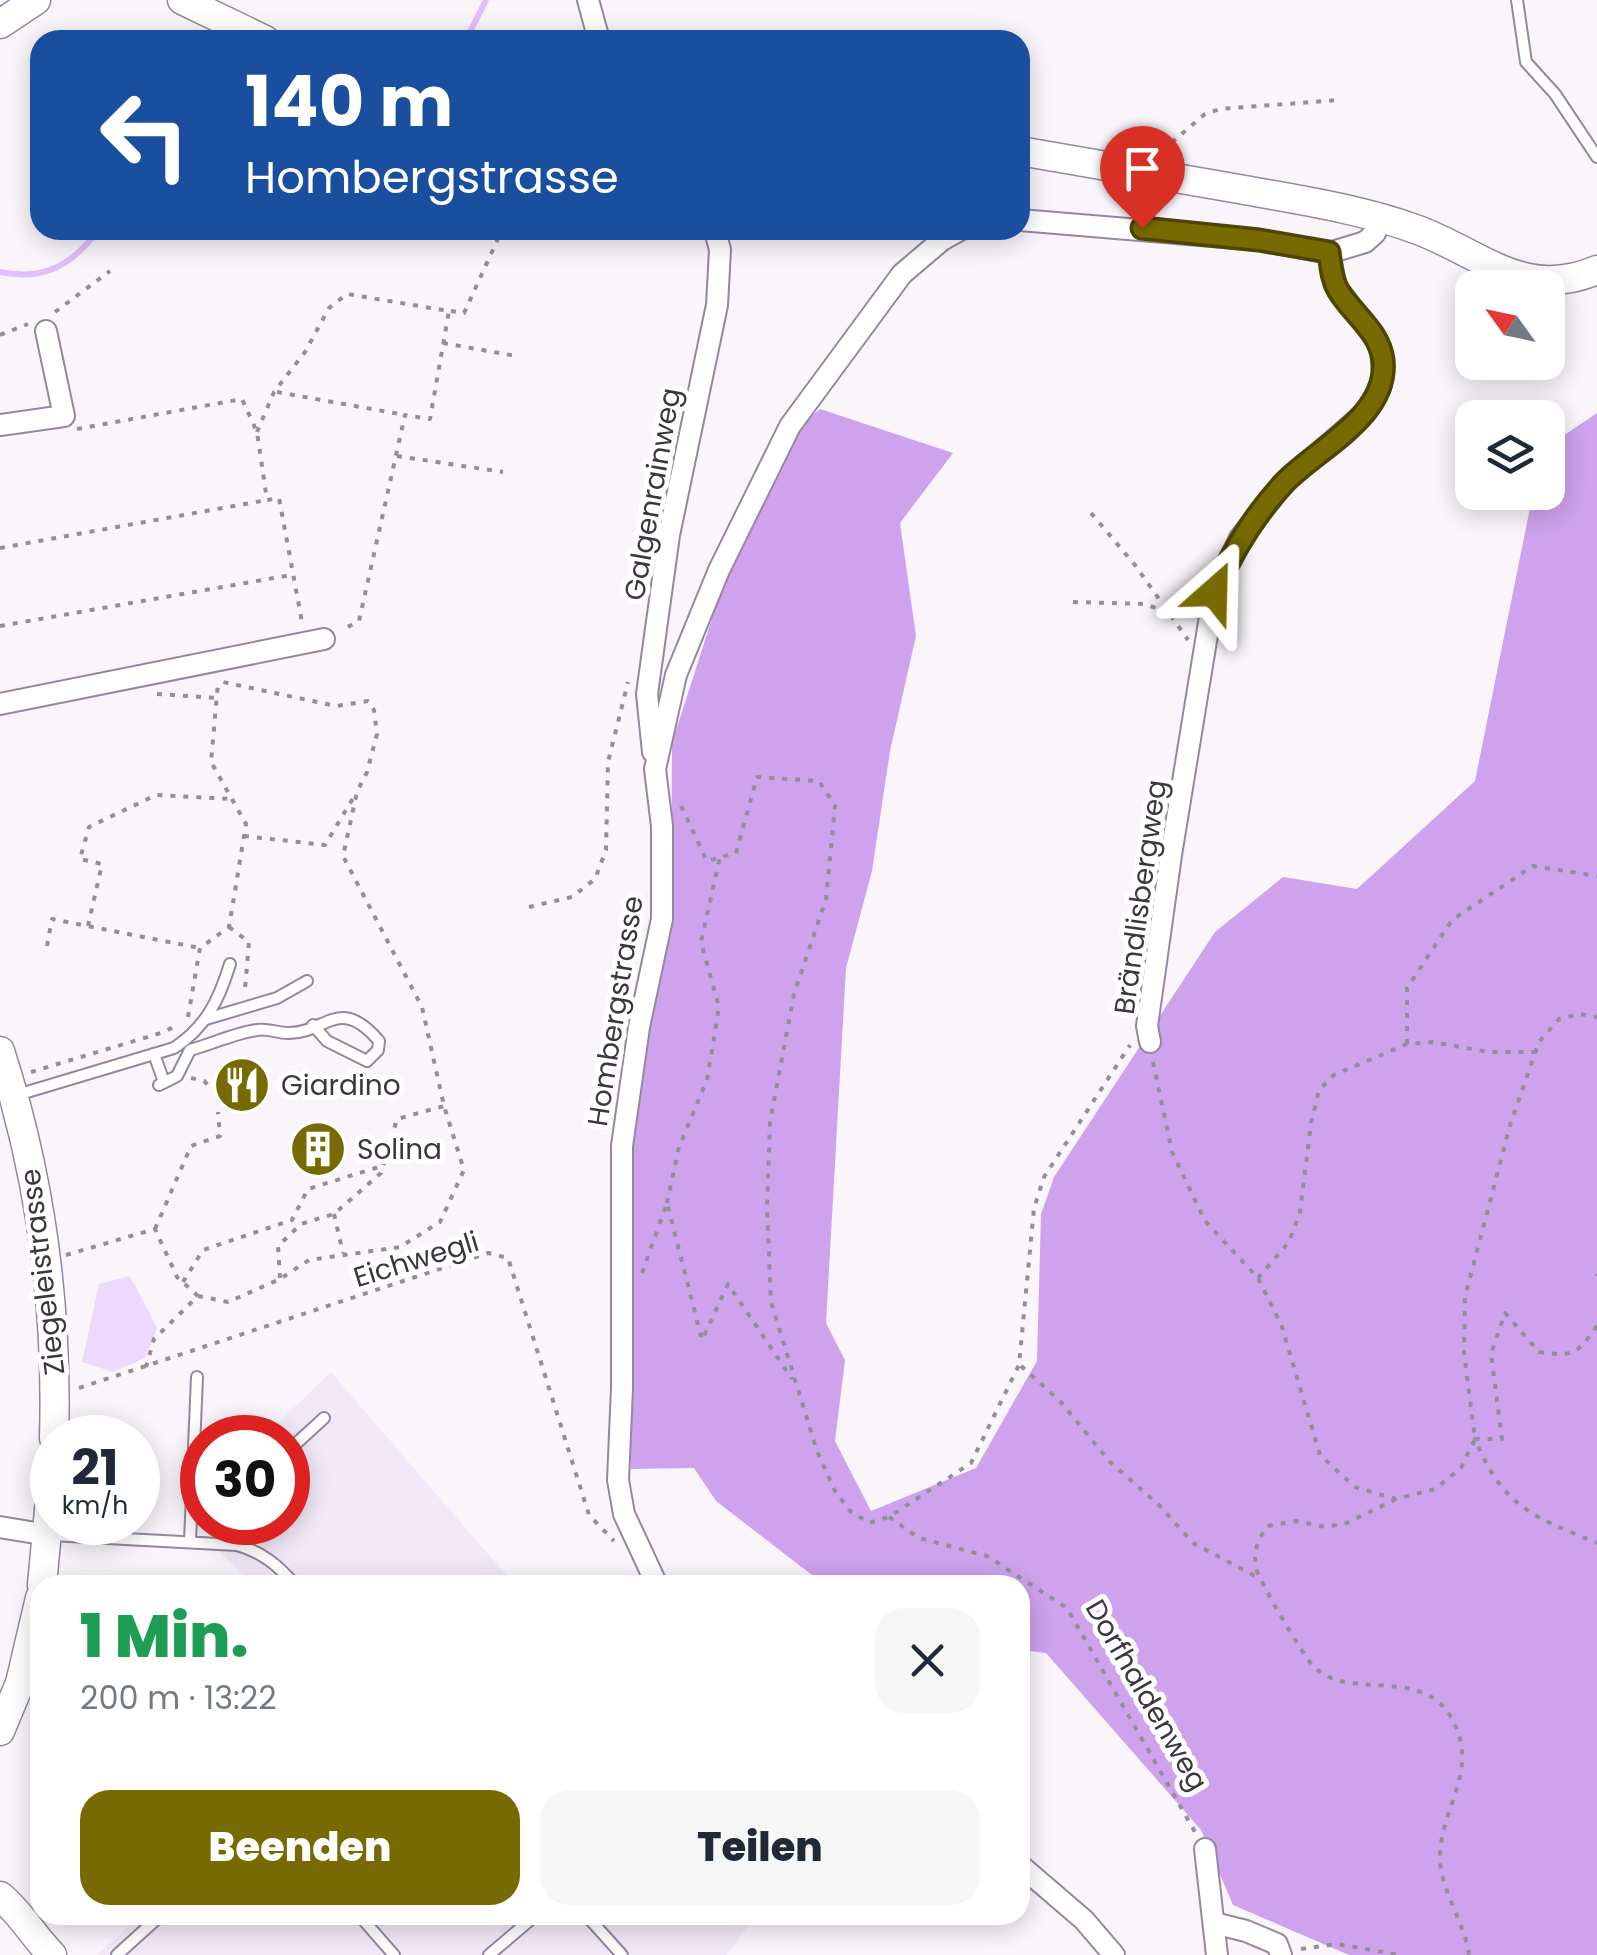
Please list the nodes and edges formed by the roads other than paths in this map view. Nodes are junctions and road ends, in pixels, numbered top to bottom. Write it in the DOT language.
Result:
graph roads {
  1 [pos="36,0"];
  2 [pos="182,0"];
  3 [pos="588,0"];
  4 [pos="1517,0"];
  5 [pos="0,24"];
  6 [pos="244,30"];
  7 [pos="596,30"];
  8 [pos="1030,153"];
  9 [pos="1597,157"];
  10 [pos="1381,218"];
  11 [pos="1030,221"];
  12 [pos="718,240"];
  13 [pos="942,240"];
  14 [pos="1329,252"];
  15 [pos="1597,270"];
  16 [pos="43,323"];
  17 [pos="0,425"];
  18 [pos="315,640"];
  19 [pos="0,704"];
  20 [pos="655,769"];
  21 [pos="230,964"];
  22 [pos="308,980"];
  23 [pos="206,1020"];
  24 [pos="313,1026"];
  25 [pos="1148,1034"];
  26 [pos="194,1035"];
  27 [pos="190,1050"];
  28 [pos="154,1054"];
  29 [pos="7,1073"];
  30 [pos="197,1377"];
  31 [pos="55,1415"];
  32 [pos="195,1415"];
  33 [pos="324,1418"];
  34 [pos="310,1431"];
  35 [pos="0,1527"];
  36 [pos="30,1531"];
  37 [pos="47,1545"];
  38 [pos="232,1545"];
  39 [pos="242,1546"];
  40 [pos="43,1575"];
  41 [pos="286,1575"];
  42 [pos="652,1575"];
  43 [pos="30,1640"];
  44 [pos="0,1731"];
  45 [pos="1205,1848"];
  46 [pos="1030,1874"];
  47 [pos="0,1896"];
  48 [pos="0,1916"];
  49 [pos="1214,1924"];
  50 [pos="150,1925"];
  51 [pos="368,1925"];
  52 [pos="524,1925"];
  53 [pos="595,1925"];
  54 [pos="31,1934"];
  55 [pos="1280,1953"];
  56 [pos="52,1955"];
  57 [pos="117,1955"];
  58 [pos="394,1955"];
  59 [pos="489,1955"];
  60 [pos="622,1955"];
  61 [pos="1114,1955"];
  62 [pos="1217,1955"];
  1 -- 5 [label="street"];
  2 -- 6 [label="street"];
  3 -- 7 [label="street"];
  4 -- 9 [label="lane"];
  8 -- 10 [label="street"];
  10 -- 14 [label="street"];
  10 -- 15 [label="street"];
  11 -- 14 [label="street"];
  12 -- 20 [label="street, Galgenrainweg"];
  13 -- 20 [label="street, Hombergstrasse"];
  14 -- 25 [label="street, Brändlisbergweg"];
  16 -- 17 [label="street"];
  18 -- 19 [label="street"];
  20 -- 42 [label="street, Hombergstrasse"];
  21 -- 23 [label="lane"];
  22 -- 23 [label="lane"];
  23 -- 26 [label="lane"];
  24 -- 24 [label="lane"];
  24 -- 27 [label="lane"];
  26 -- 27 [label="lane"];
  26 -- 28 [label="lane"];
  27 -- 28 [label="lane"];
  28 -- 29 [label="lane"];
  29 -- 31 [label="street, Ziegeleistrasse"];
  30 -- 32 [label="lane"];
  33 -- 34 [label="lane"];
  35 -- 36 [label="street"];
  37 -- 40 [label="street"];
  38 -- 39 [label="lane"];
  39 -- 41 [label="lane"];
  43 -- 44 [label="street"];
  45 -- 49 [label="street"];
  46 -- 61 [label="street"];
  47 -- 54 [label="street"];
  48 -- 54 [label="street"];
  49 -- 55 [label="street"];
  49 -- 62 [label="street"];
  50 -- 57 [label="lane"];
  51 -- 58 [label="lane"];
  52 -- 59 [label="lane"];
  53 -- 60 [label="lane"];
  54 -- 56 [label="street"];
}
